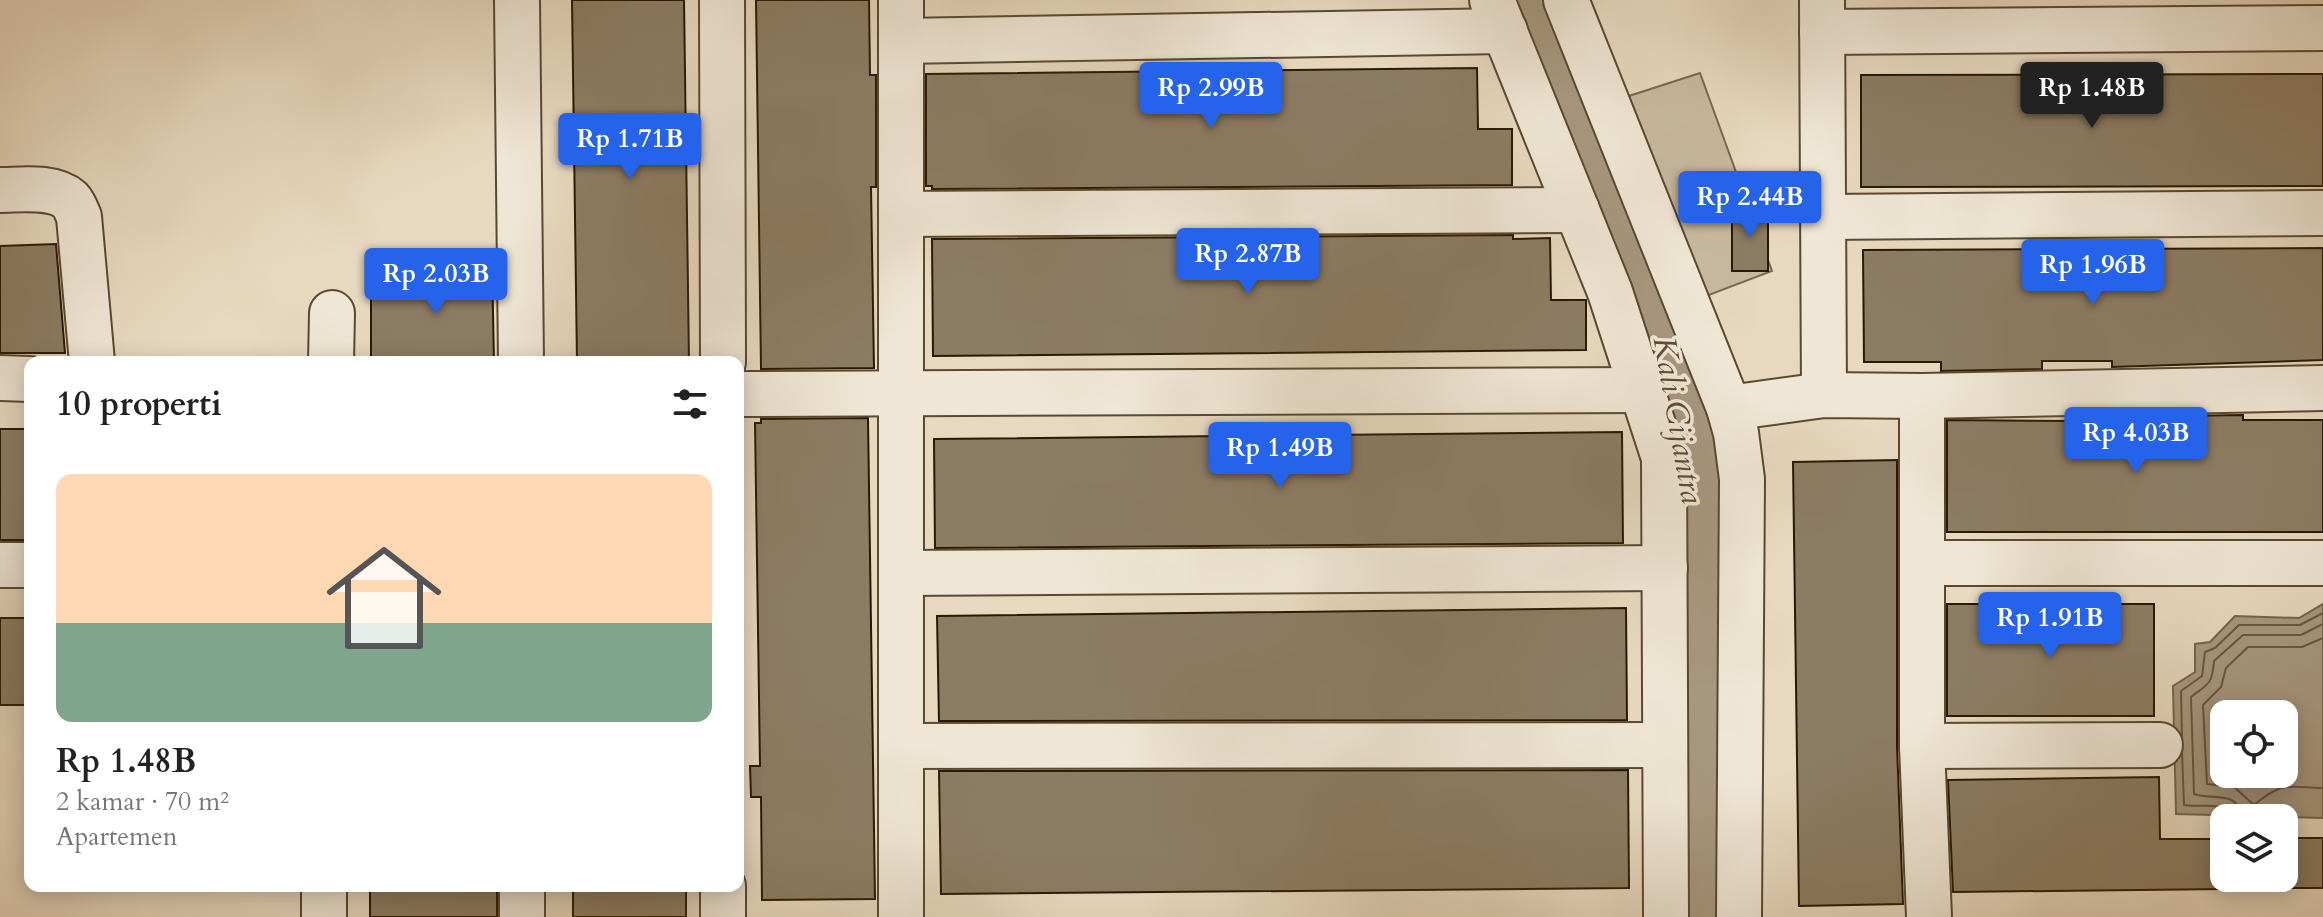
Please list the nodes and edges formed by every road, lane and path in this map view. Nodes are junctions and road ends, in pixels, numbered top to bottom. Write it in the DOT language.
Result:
graph roads {
  1 [pos="517,0"];
  2 [pos="722,0"];
  3 [pos="1566,0"];
  4 [pos="1498,15"];
  5 [pos="1822,16"];
  6 [pos="901,20"];
  7 [pos="2323,28"];
  8 [pos="0,190"];
  9 [pos="1577,210"];
  10 [pos="2323,213"];
  11 [pos="901,214"];
  12 [pos="1823,217"];
  13 [pos="332,313"];
  14 [pos="91,356"];
  15 [pos="331,356"];
  16 [pos="521,356"];
  17 [pos="723,356"];
  18 [pos="0,378"];
  19 [pos="24,379"];
  20 [pos="2323,388"];
  21 [pos="1642,390"];
  22 [pos="744,394"];
  23 [pos="901,394"];
  24 [pos="1824,395"];
  25 [pos="1922,396"];
  26 [pos="1729,408"];
  27 [pos="1922,563"];
  28 [pos="2323,563"];
  29 [pos="0,565"];
  30 [pos="24,565"];
  31 [pos="1665,568"];
  32 [pos="901,573"];
  33 [pos="1665,745"];
  34 [pos="2160,745"];
  35 [pos="901,746"];
  36 [pos="1922,746"];
  37 [pos="324,892"];
  38 [pos="522,892"];
  39 [pos="723,892"];
  40 [pos="324,917"];
  41 [pos="522,917"];
  42 [pos="723,917"];
  43 [pos="901,917"];
  44 [pos="1666,917"];
  45 [pos="1739,917"];
  46 [pos="1929,917"];
  1 -- 16 [label="street"];
  2 -- 17 [label="street"];
  3 -- 26 [label="street"];
  4 -- 6 [label="street"];
  4 -- 9 [label="street"];
  5 -- 7 [label="street"];
  5 -- 12 [label="street"];
  6 -- 11 [label="street"];
  8 -- 14 [label="street"];
  9 -- 11 [label="street"];
  9 -- 21 [label="street"];
  10 -- 12 [label="street"];
  11 -- 23 [label="street"];
  12 -- 24 [label="street"];
  13 -- 15 [label="street"];
  18 -- 19 [label="street"];
  20 -- 25 [label="street"];
  21 -- 23 [label="street"];
  21 -- 31 [label="street"];
  22 -- 23 [label="street"];
  23 -- 32 [label="street"];
  24 -- 25 [label="street"];
  24 -- 26 [label="street"];
  25 -- 27 [label="street"];
  26 -- 45 [label="street"];
  27 -- 28 [label="street"];
  27 -- 36 [label="street"];
  29 -- 30 [label="street"];
  31 -- 32 [label="street"];
  31 -- 33 [label="street"];
  32 -- 35 [label="street"];
  33 -- 35 [label="street"];
  33 -- 44 [label="street"];
  34 -- 36 [label="street"];
  35 -- 43 [label="street"];
  36 -- 46 [label="street"];
  37 -- 40 [label="street"];
  38 -- 41 [label="street"];
  39 -- 42 [label="street"];
}
